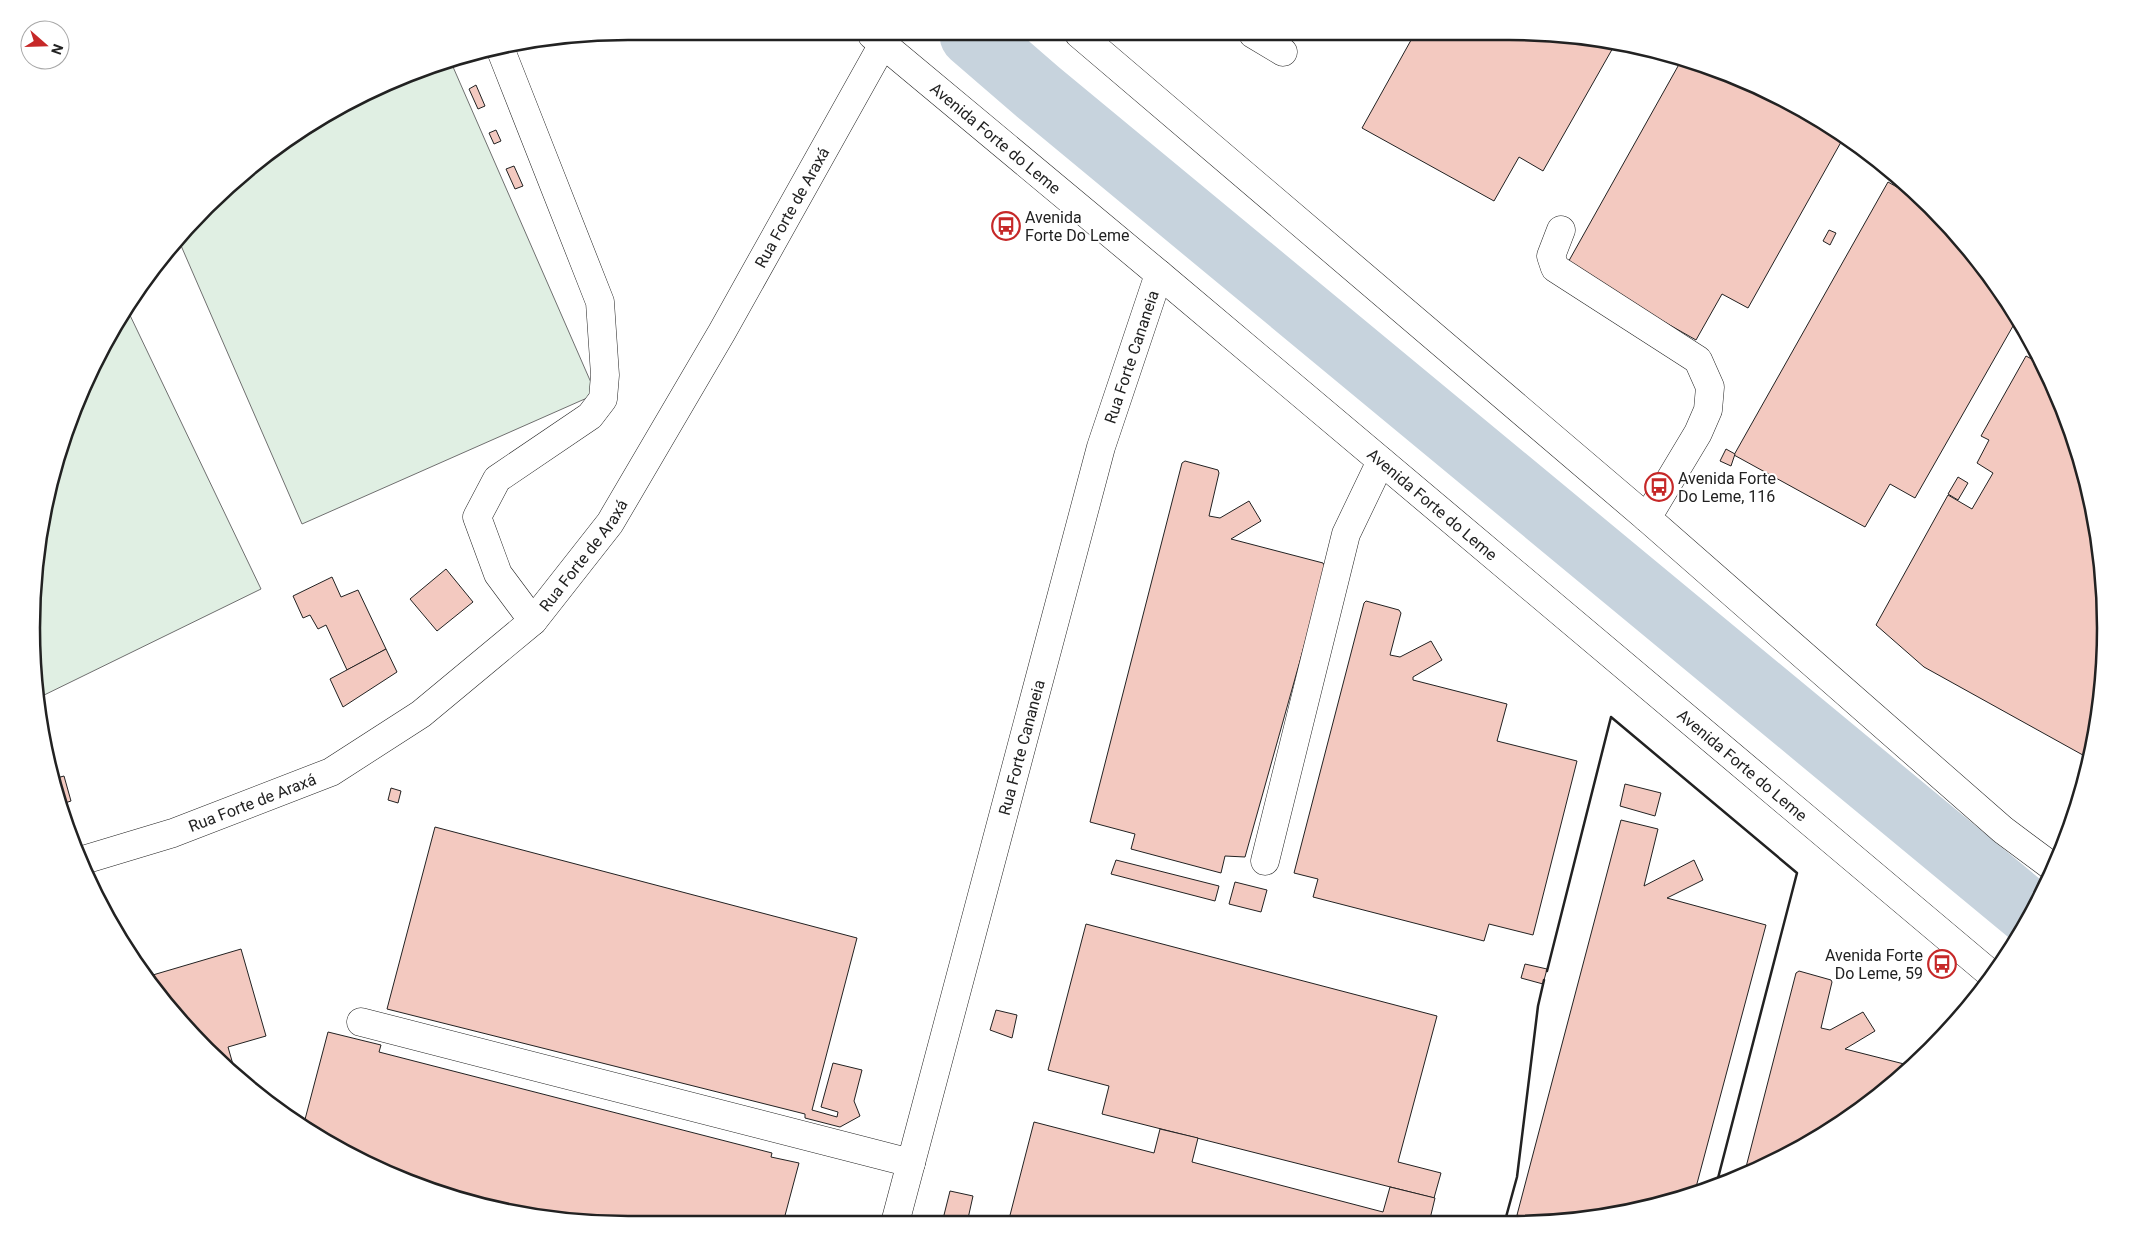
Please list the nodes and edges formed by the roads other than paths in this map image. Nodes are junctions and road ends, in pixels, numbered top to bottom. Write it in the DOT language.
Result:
graph roads {
  1 [pos="880,40"];
  2 [pos="883,40"];
  3 [pos="1086,40"];
  4 [pos="1263,40"];
  5 [pos="1283,52"];
  6 [pos="502,54"];
  7 [pos="1560,230"];
  8 [pos="1159,274"];
  9 [pos="1382,461"];
  10 [pos="1647,518"];
  11 [pos="533,622"];
  12 [pos="88,859"];
  13 [pos="1265,862"];
  14 [pos="2047,863"];
  15 [pos="1987,970"];
  16 [pos="361,1022"];
  17 [pos="911,1163"];
  18 [pos="898,1216"];
  1 -- 11 [label="main road, Rua Forte de Araxá"];
  2 -- 8 [label="main road, Avenida Forte do Leme"];
  3 -- 10 [label="main road"];
  4 -- 5 [label="main road"];
  6 -- 11 [label="main road"];
  7 -- 10 [label="main road"];
  8 -- 9 [label="main road, Avenida Forte do Leme"];
  8 -- 17 [label="main road, Rua Forte Cananeia"];
  9 -- 13 [label="main road"];
  9 -- 15 [label="main road, Avenida Forte do Leme"];
  10 -- 14 [label="main road"];
  11 -- 12 [label="main road, Rua Forte de Araxá"];
  16 -- 17 [label="main road"];
  17 -- 18 [label="main road, Rua Forte Cananeia"];
}
